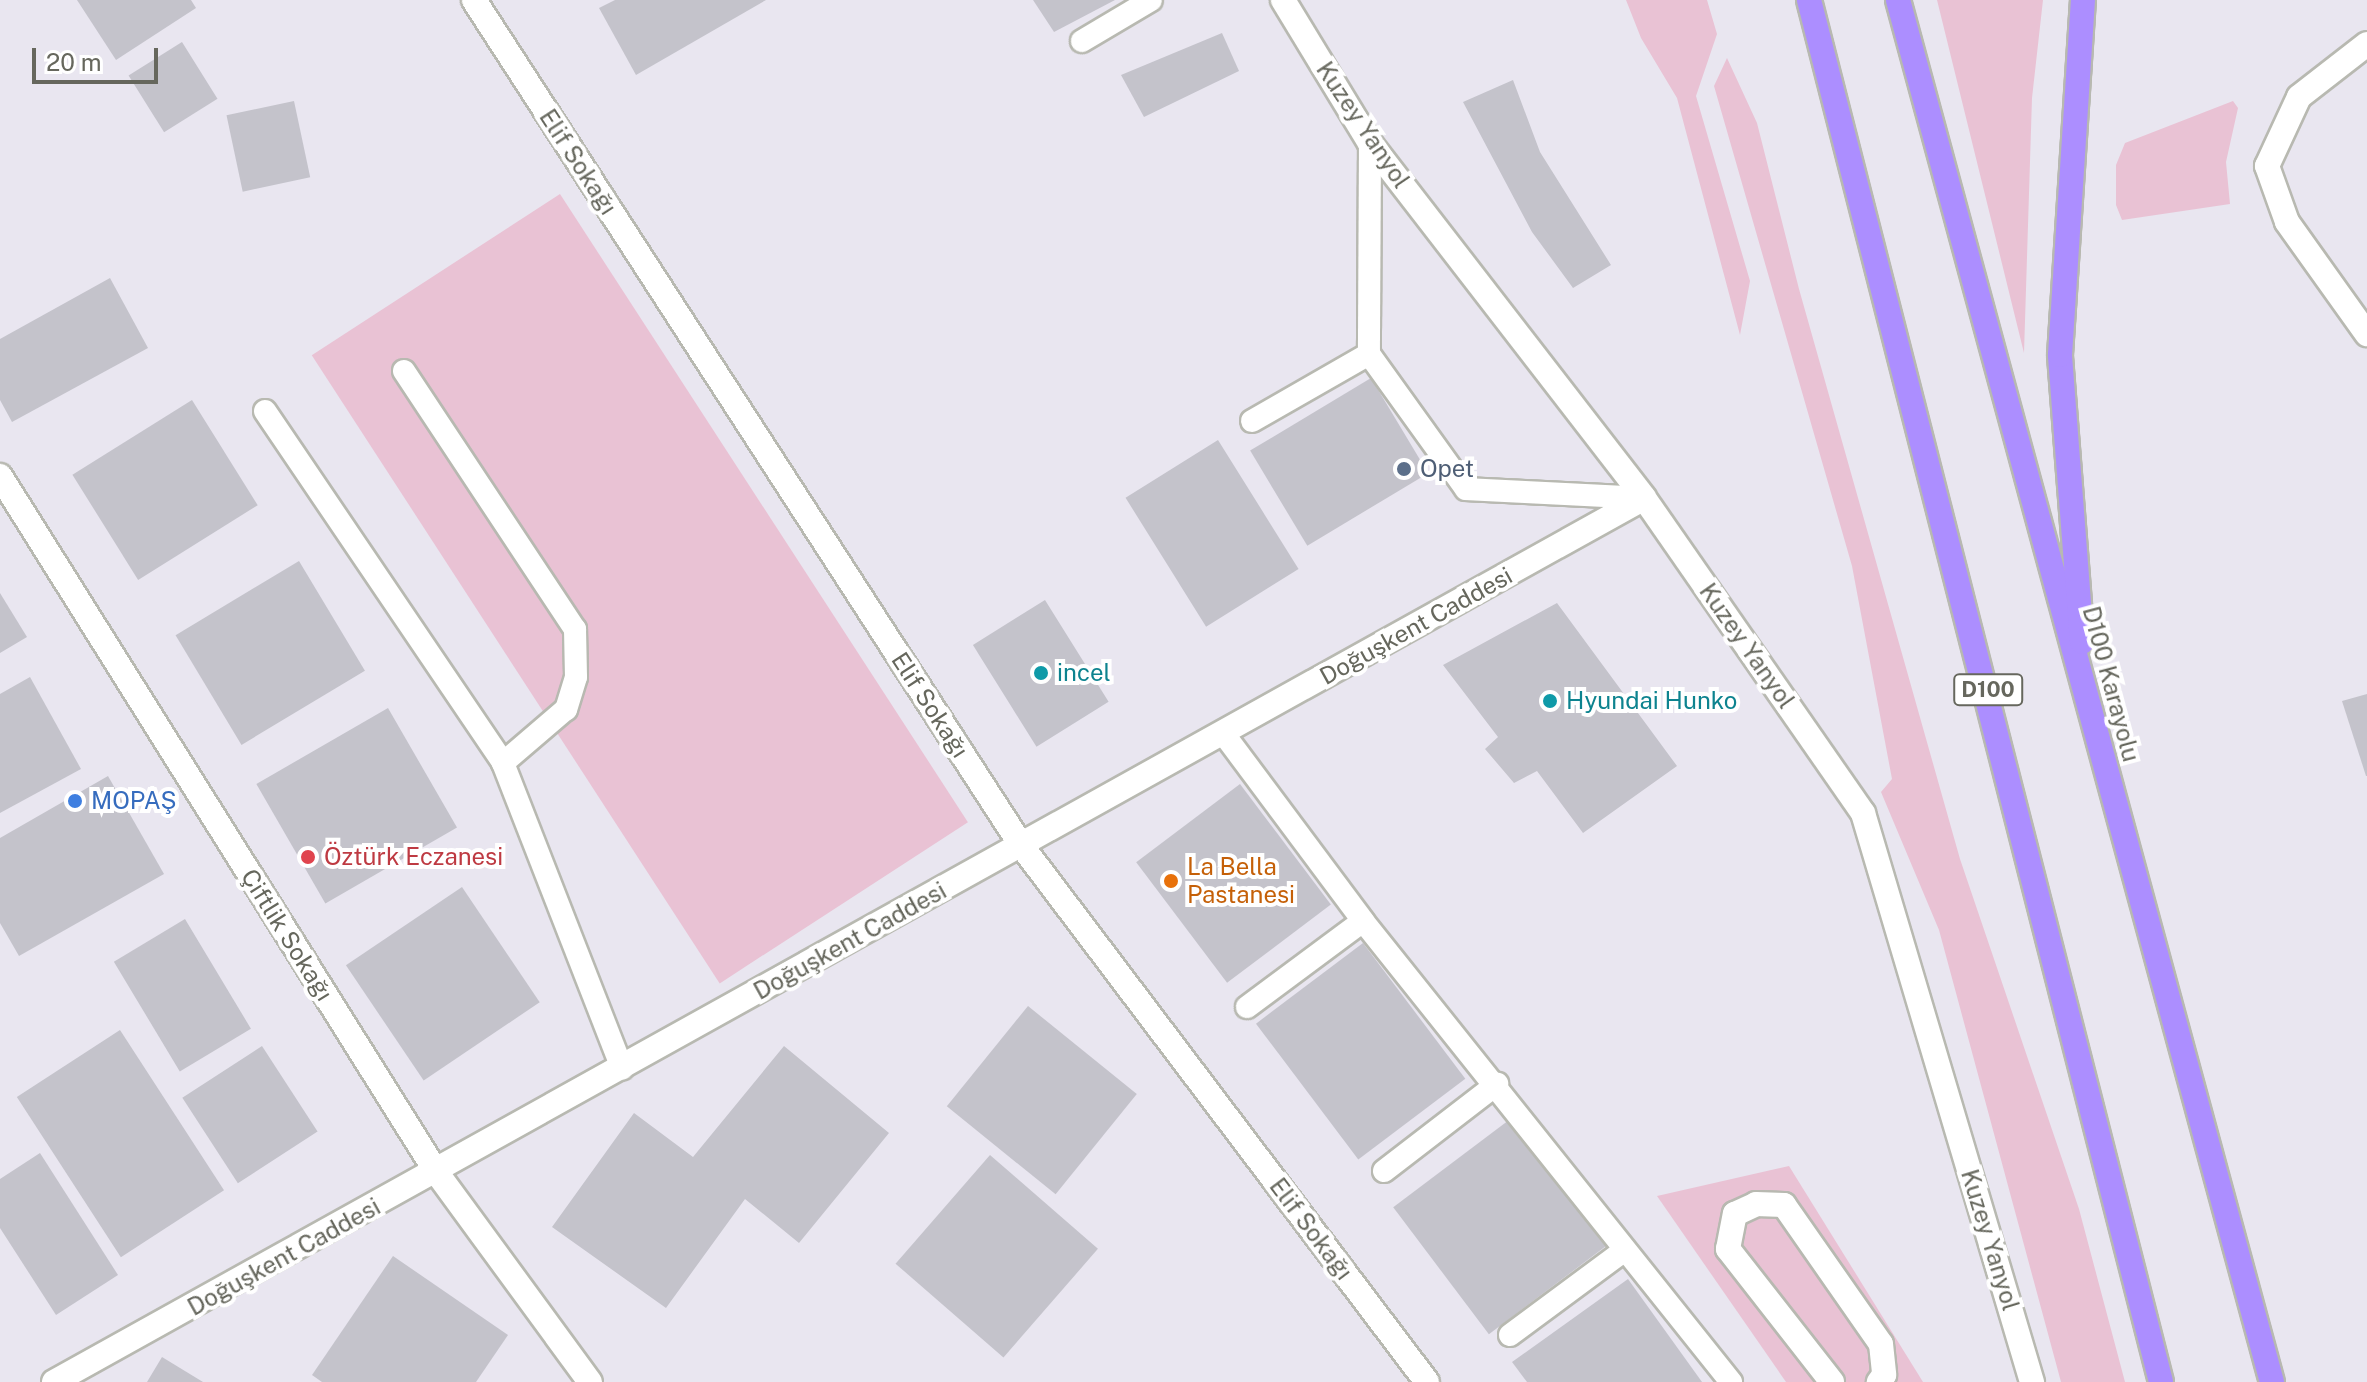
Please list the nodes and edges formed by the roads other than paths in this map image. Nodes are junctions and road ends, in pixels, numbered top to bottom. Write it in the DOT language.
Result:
graph roads {
  1 [pos="474,0"];
  2 [pos="1151,0"];
  3 [pos="1283,0"];
  4 [pos="1809,0"];
  5 [pos="1898,0"];
  6 [pos="2083,0"];
  7 [pos="1082,41"];
  8 [pos="2367,44"];
  9 [pos="1370,143"];
  10 [pos="2367,334"];
  11 [pos="1369,354"];
  12 [pos="404,371"];
  13 [pos="265,411"];
  14 [pos="1252,421"];
  15 [pos="0,476"];
  16 [pos="1644,498"];
  17 [pos="2087,700"];
  18 [pos="1223,733"];
  19 [pos="503,763"];
  20 [pos="1021,845"];
  21 [pos="1363,921"];
  22 [pos="1247,1007"];
  23 [pos="622,1069"];
  24 [pos="1497,1084"];
  25 [pos="1384,1171"];
  26 [pos="437,1173"];
  27 [pos="1625,1250"];
  28 [pos="1510,1335"];
  29 [pos="54,1382"];
  30 [pos="590,1382"];
  31 [pos="1427,1382"];
  32 [pos="1731,1382"];
  33 [pos="1832,1382"];
  34 [pos="1879,1382"];
  35 [pos="2032,1382"];
  36 [pos="2161,1382"];
  37 [pos="2272,1382"];
  1 -- 20 [label="street, Elif Sokağı"];
  2 -- 7 [label="lane"];
  3 -- 9 [label="street, Kuzey Yanyol"];
  4 -- 36 [label="highway, D100"];
  5 -- 17 [label="highway, D100 Karayolu"];
  6 -- 17 [label="highway"];
  8 -- 10 [label="street"];
  9 -- 11 [label="lane"];
  9 -- 16 [label="street, Kuzey Yanyol"];
  11 -- 14 [label="lane"];
  11 -- 16 [label="lane"];
  12 -- 19 [label="lane"];
  13 -- 19 [label="lane"];
  15 -- 26 [label="street, Çiftlik Sokağı"];
  16 -- 18 [label="street, Doğuşkent Caddesi"];
  16 -- 35 [label="street, Kuzey Yanyol"];
  17 -- 37 [label="highway, D100 Karayolu"];
  18 -- 20 [label="street, Doğuşkent Caddesi"];
  18 -- 21 [label="lane"];
  19 -- 23 [label="lane"];
  20 -- 23 [label="street, Doğuşkent Caddesi"];
  20 -- 31 [label="street, Elif Sokağı"];
  21 -- 22 [label="lane"];
  21 -- 24 [label="lane"];
  23 -- 26 [label="street, Doğuşkent Caddesi"];
  24 -- 25 [label="lane"];
  24 -- 27 [label="lane"];
  26 -- 29 [label="street, Doğuşkent Caddesi"];
  26 -- 30 [label="street, Çiftlik Sokağı"];
  27 -- 28 [label="lane"];
  27 -- 32 [label="lane"];
  33 -- 34 [label="street"];
}
